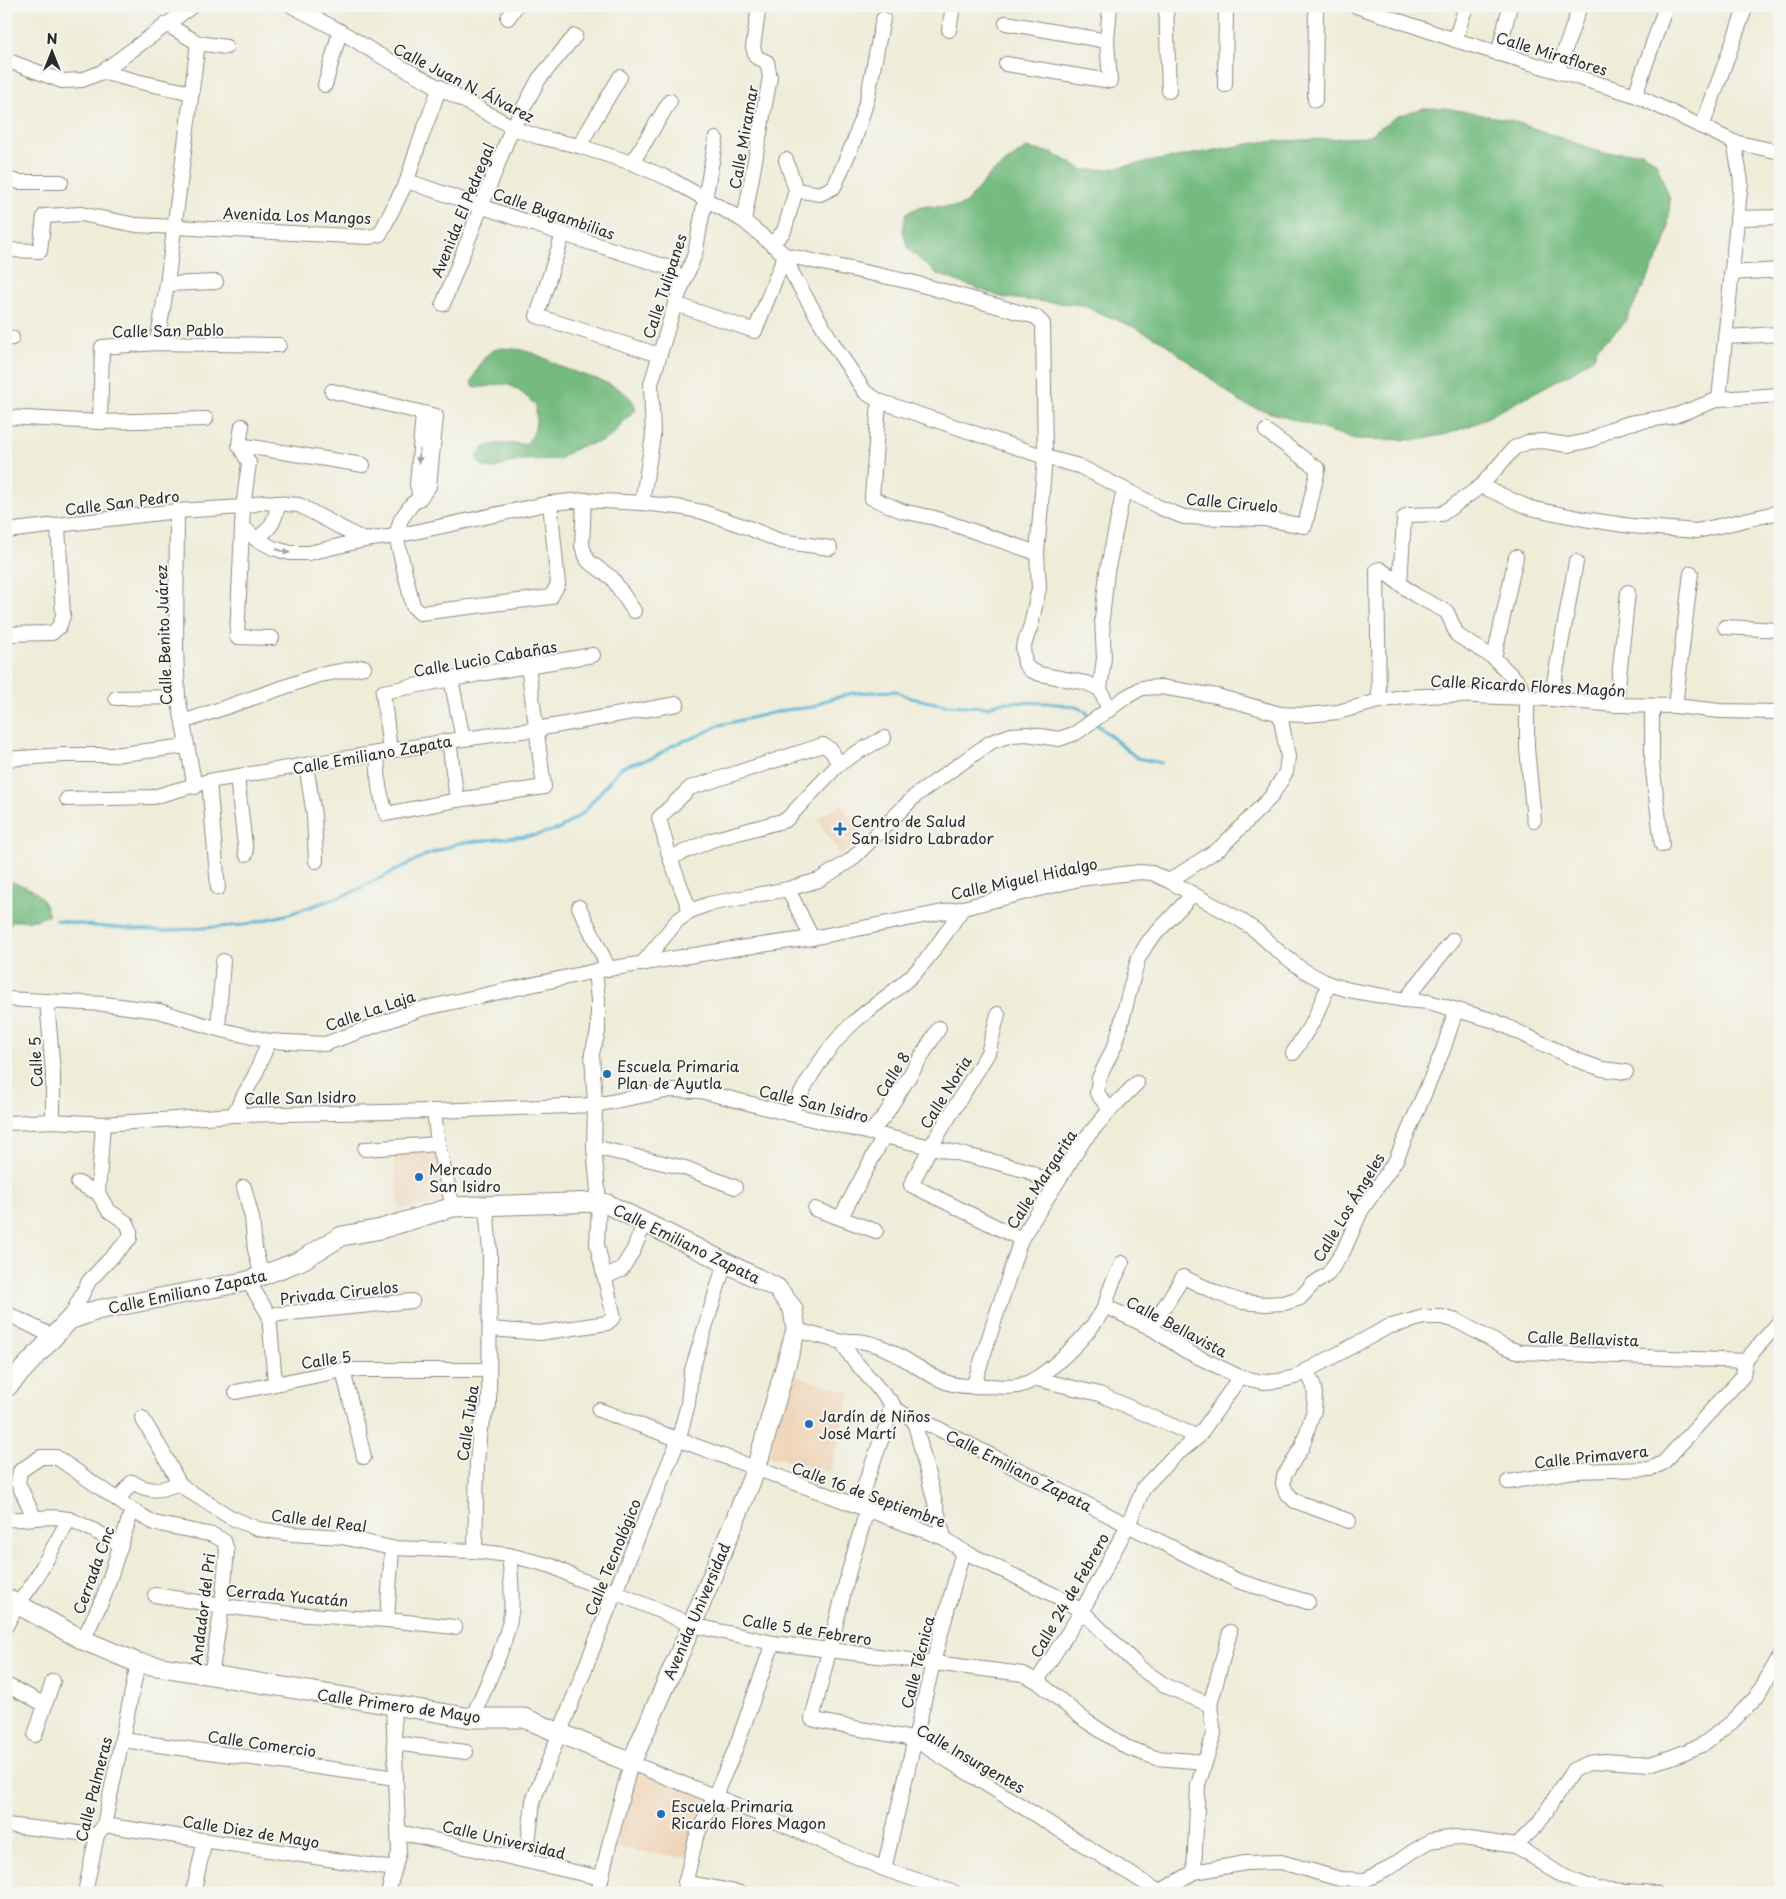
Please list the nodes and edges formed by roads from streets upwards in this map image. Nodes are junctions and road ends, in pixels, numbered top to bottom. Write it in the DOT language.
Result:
graph roads {
  1 [pos="292,6"];
  2 [pos="759,6"];
  3 [pos="953,6"];
  4 [pos="1110,6"];
  5 [pos="1166,6"];
  6 [pos="1226,6"];
  7 [pos="1316,6"];
  8 [pos="1356,6"];
  9 [pos="1466,6"];
  10 [pos="1510,6"];
  11 [pos="1580,6"];
  12 [pos="1666,6"];
  13 [pos="1746,6"];
  14 [pos="187,7"];
  15 [pos="1388,12"];
  16 [pos="883,19"];
  17 [pos="1006,23"];
  18 [pos="166,24"];
  19 [pos="949,30"];
  20 [pos="340,32"];
  21 [pos="575,36"];
  22 [pos="1107,40"];
  23 [pos="1454,40"];
  24 [pos="198,43"];
  25 [pos="226,47"];
  26 [pos="1498,54"];
  27 [pos="6,60"];
  28 [pos="1006,64"];
  29 [pos="1558,70"];
  30 [pos="102,72"];
  31 [pos="620,77"];
  32 [pos="326,85"];
  33 [pos="1225,85"];
  34 [pos="440,87"];
  35 [pos="1168,92"];
  36 [pos="192,93"];
  37 [pos="1635,95"];
  38 [pos="1316,100"];
  39 [pos="670,101"];
  40 [pos="1702,127"];
  41 [pos="513,128"];
  42 [pos="716,139"];
  43 [pos="1734,142"];
  44 [pos="579,146"];
  45 [pos="1778,148"];
  46 [pos="786,160"];
  47 [pos="632,163"];
  48 [pos="6,179"];
  49 [pos="407,181"];
  50 [pos="61,182"];
  51 [pos="796,190"];
  52 [pos="705,198"];
  53 [pos="482,205"];
  54 [pos="1780,217"];
  55 [pos="1737,218"];
  56 [pos="744,221"];
  57 [pos="174,226"];
  58 [pos="563,234"];
  59 [pos="772,244"];
  60 [pos="6,250"];
  61 [pos="695,254"];
  62 [pos="785,255"];
  63 [pos="673,269"];
  64 [pos="1780,270"];
  65 [pos="1731,272"];
  66 [pos="216,282"];
  67 [pos="167,284"];
  68 [pos="682,284"];
  69 [pos="443,304"];
  70 [pos="676,304"];
  71 [pos="1780,334"];
  72 [pos="1725,337"];
  73 [pos="157,343"];
  74 [pos="280,345"];
  75 [pos="659,355"];
  76 [pos="332,391"];
  77 [pos="1780,395"];
  78 [pos="1719,399"];
  79 [pos="879,401"];
  80 [pos="6,417"];
  81 [pos="206,419"];
  82 [pos="100,422"];
  83 [pos="242,426"];
  84 [pos="1266,431"];
  85 [pos="240,445"];
  86 [pos="1044,457"];
  87 [pos="363,465"];
  88 [pos="1481,486"];
  89 [pos="1124,489"];
  90 [pos="584,500"];
  91 [pos="279,503"];
  92 [pos="550,503"];
  93 [pos="642,503"];
  94 [pos="243,507"];
  95 [pos="177,511"];
  96 [pos="1780,512"];
  97 [pos="58,526"];
  98 [pos="242,526"];
  99 [pos="6,531"];
  100 [pos="396,536"];
  101 [pos="256,539"];
  102 [pos="364,540"];
  103 [pos="830,548"];
  104 [pos="1037,553"];
  105 [pos="1516,557"];
  106 [pos="1576,562"];
  107 [pos="1691,573"];
  108 [pos="1400,583"];
  109 [pos="1628,592"];
  110 [pos="634,611"];
  111 [pos="1725,627"];
  112 [pos="1780,630"];
  113 [pos="6,634"];
  114 [pos="272,638"];
  115 [pos="593,656"];
  116 [pos="1494,658"];
  117 [pos="528,666"];
  118 [pos="364,667"];
  119 [pos="451,679"];
  120 [pos="1100,690"];
  121 [pos="178,697"];
  122 [pos="116,698"];
  123 [pos="1527,698"];
  124 [pos="1550,699"];
  125 [pos="1378,701"];
  126 [pos="677,704"];
  127 [pos="1616,705"];
  128 [pos="1675,706"];
  129 [pos="1652,707"];
  130 [pos="1109,710"];
  131 [pos="1780,712"];
  132 [pos="1280,714"];
  133 [pos="183,722"];
  134 [pos="537,729"];
  135 [pos="884,738"];
  136 [pos="463,739"];
  137 [pos="449,741"];
  138 [pos="187,746"];
  139 [pos="384,752"];
  140 [pos="6,759"];
  141 [pos="839,764"];
  142 [pos="306,765"];
  143 [pos="237,776"];
  144 [pos="209,781"];
  145 [pos="194,786"];
  146 [pos="67,799"];
  147 [pos="458,800"];
  148 [pos="1534,820"];
  149 [pos="1662,845"];
  150 [pos="246,854"];
  151 [pos="670,858"];
  152 [pos="316,860"];
  153 [pos="1169,881"];
  154 [pos="218,888"];
  155 [pos="788,889"];
  156 [pos="1193,894"];
  157 [pos="579,907"];
  158 [pos="963,908"];
  159 [pos="690,911"];
  160 [pos="812,938"];
  161 [pos="1453,940"];
  162 [pos="223,961"];
  163 [pos="642,964"];
  164 [pos="602,970"];
  165 [pos="1329,984"];
  166 [pos="6,999"];
  167 [pos="1405,1000"];
  168 [pos="47,1001"];
  169 [pos="1456,1010"];
  170 [pos="998,1014"];
  171 [pos="939,1028"];
  172 [pos="218,1029"];
  173 [pos="269,1041"];
  174 [pos="1292,1053"];
  175 [pos="1626,1072"];
  176 [pos="1137,1083"];
  177 [pos="595,1105"];
  178 [pos="1110,1110"];
  179 [pos="434,1111"];
  180 [pos="790,1114"];
  181 [pos="233,1115"];
  182 [pos="53,1122"];
  183 [pos="6,1123"];
  184 [pos="103,1124"];
  185 [pos="869,1133"];
  186 [pos="884,1136"];
  187 [pos="438,1144"];
  188 [pos="931,1146"];
  189 [pos="594,1147"];
  190 [pos="365,1149"];
  191 [pos="78,1183"];
  192 [pos="1054,1186"];
  193 [pos="244,1187"];
  194 [pos="735,1187"];
  195 [pos="98,1193"];
  196 [pos="599,1202"];
  197 [pos="486,1206"];
  198 [pos="452,1207"];
  199 [pos="815,1209"];
  200 [pos="840,1218"];
  201 [pos="645,1222"];
  202 [pos="876,1231"];
  203 [pos="1021,1239"];
  204 [pos="1122,1262"];
  205 [pos="725,1263"];
  206 [pos="605,1278"];
  207 [pos="255,1279"];
  208 [pos="412,1301"];
  209 [pos="1105,1306"];
  210 [pos="6,1313"];
  211 [pos="269,1315"];
  212 [pos="69,1320"];
  213 [pos="1780,1321"];
  214 [pos="1151,1328"];
  215 [pos="490,1329"];
  216 [pos="796,1330"];
  217 [pos="54,1336"];
  218 [pos="842,1342"];
  219 [pos="1745,1360"];
  220 [pos="343,1370"];
  221 [pos="489,1370"];
  222 [pos="1306,1370"];
  223 [pos="1240,1377"];
  224 [pos="1037,1379"];
  225 [pos="275,1383"];
  226 [pos="972,1387"];
  227 [pos="6,1388"];
  228 [pos="236,1392"];
  229 [pos="892,1402"];
  230 [pos="599,1410"];
  231 [pos="142,1418"];
  232 [pos="914,1420"];
  233 [pos="1198,1438"];
  234 [pos="678,1441"];
  235 [pos="364,1457"];
  236 [pos="756,1469"];
  237 [pos="1508,1482"];
  238 [pos="180,1483"];
  239 [pos="118,1500"];
  240 [pos="862,1508"];
  241 [pos="132,1510"];
  242 [pos="34,1517"];
  243 [pos="6,1519"];
  244 [pos="69,1519"];
  245 [pos="1349,1521"];
  246 [pos="1128,1525"];
  247 [pos="944,1538"];
  248 [pos="121,1544"];
  249 [pos="392,1548"];
  250 [pos="475,1551"];
  251 [pos="963,1551"];
  252 [pos="509,1555"];
  253 [pos="614,1592"];
  254 [pos="155,1595"];
  255 [pos="12,1601"];
  256 [pos="1308,1602"];
  257 [pos="222,1606"];
  258 [pos="1082,1611"];
  259 [pos="387,1620"];
  260 [pos="692,1625"];
  261 [pos="6,1626"];
  262 [pos="455,1627"];
  263 [pos="1230,1632"];
  264 [pos="83,1640"];
  265 [pos="773,1643"];
  266 [pos="829,1650"];
  267 [pos="1780,1656"];
  268 [pos="138,1663"];
  269 [pos="933,1663"];
  270 [pos="211,1676"];
  271 [pos="53,1681"];
  272 [pos="1037,1681"];
  273 [pos="6,1685"];
  274 [pos="44,1704"];
  275 [pos="393,1705"];
  276 [pos="1210,1706"];
  277 [pos="472,1718"];
  278 [pos="560,1732"];
  279 [pos="35,1735"];
  280 [pos="123,1740"];
  281 [pos="915,1740"];
  282 [pos="394,1743"];
  283 [pos="466,1752"];
  284 [pos="1205,1762"];
  285 [pos="631,1763"];
  286 [pos="396,1778"];
  287 [pos="715,1797"];
  288 [pos="6,1825"];
  289 [pos="100,1830"];
  290 [pos="399,1832"];
  291 [pos="205,1840"];
  292 [pos="1516,1846"];
  293 [pos="526,1861"];
  294 [pos="394,1869"];
  295 [pos="884,1869"];
  296 [pos="1194,1872"];
  297 [pos="601,1878"];
  298 [pos="684,1888"];
  299 [pos="1158,1892"];
  300 [pos="85,1893"];
  301 [pos="193,1893"];
  302 [pos="388,1893"];
  303 [pos="598,1893"];
  304 [pos="741,1893"];
  305 [pos="955,1893"];
  306 [pos="1656,1893"];
  1 -- 20 [label="street, Calle Juan N. Álvarez"];
  2 -- 56 [label="street, Calle Miramar"];
  3 -- 19 [label="street"];
  4 -- 22 [label="street"];
  5 -- 35 [label="street"];
  6 -- 33 [label="street"];
  7 -- 38 [label="street"];
  8 -- 15 [label="street, Calle Miraflores"];
  9 -- 23 [label="street"];
  10 -- 26 [label="street"];
  11 -- 29 [label="street"];
  12 -- 37 [label="street"];
  13 -- 40 [label="street"];
  14 -- 18 [label="street"];
  15 -- 23 [label="street, Calle Miraflores"];
  16 -- 51 [label="street"];
  17 -- 22 [label="street"];
  18 -- 24 [label="street"];
  18 -- 30 [label="street"];
  20 -- 32 [label="street"];
  20 -- 34 [label="street, Calle Juan N. Álvarez"];
  21 -- 41 [label="street, Avenida El Pedregal"];
  22 -- 28 [label="street"];
  23 -- 26 [label="street, Calle Miraflores"];
  24 -- 25 [label="street"];
  24 -- 36 [label="street"];
  26 -- 29 [label="street, Calle Miraflores"];
  27 -- 30 [label="street"];
  29 -- 37 [label="street, Calle Miraflores"];
  30 -- 36 [label="street"];
  31 -- 44 [label="street"];
  34 -- 41 [label="street, Calle Juan N. Álvarez"];
  34 -- 49 [label="street, Avenida Los Mangos"];
  36 -- 57 [label="street"];
  37 -- 40 [label="street, Calle Miraflores"];
  39 -- 47 [label="street"];
  40 -- 43 [label="street, Calle Miraflores"];
  41 -- 44 [label="street, Calle Juan N. Álvarez"];
  41 -- 53 [label="street, Avenida El Pedregal"];
  42 -- 52 [label="street, Calle Tulipanes"];
  43 -- 45 [label="street, Calle Miraflores"];
  43 -- 55 [label="street"];
  44 -- 47 [label="street, Calle Juan N. Álvarez"];
  46 -- 51 [label="street"];
  47 -- 52 [label="street, Calle Juan N. Álvarez"];
  48 -- 50 [label="street"];
  49 -- 53 [label="street, Calle Bugambilias"];
  49 -- 57 [label="street, Avenida Los Mangos"];
  51 -- 59 [label="street"];
  52 -- 56 [label="street, Calle Juan N. Álvarez"];
  52 -- 61 [label="street, Calle Tulipanes"];
  53 -- 58 [label="street, Calle Bugambilias"];
  53 -- 69 [label="street, Avenida El Pedregal"];
  54 -- 55 [label="street"];
  55 -- 65 [label="street"];
  56 -- 59 [label="street, Calle Juan N. Álvarez"];
  57 -- 60 [label="street, Avenida Los Mangos"];
  57 -- 67 [label="street"];
  58 -- 63 [label="street, Calle Bugambilias"];
  58 -- 75 [label="street, Calle Tulipanes"];
  59 -- 62 [label="street, Calle Juan N. Álvarez"];
  61 -- 63 [label="street"];
  61 -- 68 [label="street, Calle Tulipanes"];
  62 -- 70 [label="street"];
  62 -- 79 [label="street"];
  62 -- 86 [label="street"];
  63 -- 68 [label="street"];
  64 -- 65 [label="street"];
  65 -- 72 [label="street"];
  66 -- 67 [label="street"];
  67 -- 73 [label="street"];
  68 -- 70 [label="street, Calle Tulipanes"];
  70 -- 75 [label="street, Calle Tulipanes"];
  71 -- 72 [label="street"];
  72 -- 78 [label="street"];
  73 -- 74 [label="street, Calle San Pablo"];
  73 -- 82 [label="street, Calle San Pablo"];
  75 -- 93 [label="street, Calle Tulipanes"];
  76 -- 100 [label="street"];
  77 -- 78 [label="street"];
  78 -- 88 [label="street"];
  79 -- 86 [label="street, Calle Ciruelo"];
  79 -- 104 [label="street"];
  80 -- 82 [label="street"];
  81 -- 82 [label="street"];
  83 -- 85 [label="street"];
  84 -- 89 [label="street, Calle Ciruelo"];
  85 -- 87 [label="street"];
  85 -- 94 [label="street"];
  86 -- 89 [label="street, Calle Ciruelo"];
  86 -- 104 [label="street"];
  88 -- 96 [label="street"];
  88 -- 108 [label="street"];
  89 -- 120 [label="street"];
  90 -- 92 [label="street"];
  90 -- 93 [label="street"];
  90 -- 110 [label="street"];
  91 -- 94 [label="street, Calle San Pedro"];
  91 -- 101 [label="street"];
  91 -- 102 [label="street, Calle San Pedro"];
  92 -- 100 [label="street"];
  92 -- 100 [label="street"];
  93 -- 103 [label="street"];
  94 -- 95 [label="street, Calle San Pedro"];
  94 -- 98 [label="street"];
  95 -- 97 [label="street, Calle San Pedro"];
  95 -- 121 [label="street, Calle Benito Juárez"];
  97 -- 99 [label="street, Calle San Pedro"];
  97 -- 113 [label="street"];
  98 -- 101 [label="street"];
  98 -- 114 [label="street"];
  100 -- 102 [label="street"];
  101 -- 102 [label="street, one-way"];
  104 -- 120 [label="street"];
  105 -- 116 [label="street"];
  106 -- 124 [label="street"];
  107 -- 128 [label="street"];
  108 -- 116 [label="street"];
  108 -- 125 [label="street"];
  109 -- 127 [label="street"];
  111 -- 112 [label="street"];
  115 -- 117 [label="street, Calle Lucio Cabañas"];
  116 -- 123 [label="street"];
  117 -- 119 [label="street, Calle Lucio Cabañas"];
  117 -- 134 [label="street"];
  118 -- 133 [label="street"];
  119 -- 136 [label="street"];
  119 -- 139 [label="street, Calle Lucio Cabañas"];
  120 -- 130 [label="street"];
  121 -- 122 [label="street"];
  121 -- 133 [label="street, Calle Benito Juárez"];
  123 -- 124 [label="street, Calle Ricardo Flores Magón"];
  123 -- 125 [label="street, Calle Ricardo Flores Magón"];
  123 -- 148 [label="street"];
  124 -- 127 [label="street, Calle Ricardo Flores Magón"];
  125 -- 132 [label="street, Calle Ricardo Flores Magón"];
  126 -- 134 [label="street, Calle Emiliano Zapata"];
  127 -- 129 [label="street, Calle Ricardo Flores Magón"];
  128 -- 129 [label="street, Calle Ricardo Flores Magón"];
  128 -- 131 [label="street, Calle Ricardo Flores Magón"];
  129 -- 149 [label="street"];
  130 -- 132 [label="street, Calle Ricardo Flores Magón"];
  130 -- 155 [label="street, Calle Ricardo Flores Magón"];
  132 -- 153 [label="street"];
  133 -- 138 [label="street, Calle Benito Juárez"];
  134 -- 136 [label="street, Calle Emiliano Zapata"];
  134 -- 147 [label="street"];
  135 -- 141 [label="street"];
  136 -- 137 [label="street, Calle Emiliano Zapata"];
  137 -- 139 [label="street, Calle Emiliano Zapata"];
  137 -- 147 [label="street"];
  138 -- 140 [label="street"];
  138 -- 145 [label="street, Calle Benito Juárez"];
  139 -- 142 [label="street, Calle Emiliano Zapata"];
  139 -- 147 [label="street"];
  141 -- 151 [label="street"];
  141 -- 151 [label="street"];
  142 -- 143 [label="street, Calle Emiliano Zapata"];
  142 -- 152 [label="street"];
  143 -- 144 [label="street, Calle Emiliano Zapata"];
  143 -- 150 [label="street"];
  144 -- 145 [label="street, Calle Emiliano Zapata"];
  144 -- 154 [label="street"];
  145 -- 146 [label="street, Calle Emiliano Zapata"];
  151 -- 159 [label="street"];
  153 -- 156 [label="street, Calle Miguel Hidalgo"];
  153 -- 158 [label="street, Calle Miguel Hidalgo"];
  155 -- 159 [label="street, Calle Ricardo Flores Magón"];
  155 -- 160 [label="street"];
  156 -- 165 [label="street, Calle Miguel Hidalgo"];
  156 -- 178 [label="street"];
  157 -- 164 [label="street"];
  158 -- 160 [label="street, Calle Miguel Hidalgo"];
  158 -- 180 [label="street"];
  159 -- 163 [label="street"];
  160 -- 163 [label="street, Calle Miguel Hidalgo"];
  161 -- 167 [label="street"];
  162 -- 172 [label="street"];
  163 -- 164 [label="street, Calle Miguel Hidalgo"];
  164 -- 173 [label="street, Calle La Laja"];
  164 -- 177 [label="street"];
  165 -- 167 [label="street, Calle Miguel Hidalgo"];
  165 -- 174 [label="street"];
  166 -- 168 [label="street, Calle La Laja"];
  167 -- 169 [label="street, Calle Miguel Hidalgo"];
  168 -- 172 [label="street, Calle La Laja"];
  168 -- 182 [label="street, Calle 5"];
  169 -- 175 [label="street, Calle Miguel Hidalgo"];
  169 -- 214 [label="street, Calle Los Ángeles"];
  170 -- 188 [label="street, Calle Noria"];
  171 -- 185 [label="street, Calle 8"];
  172 -- 173 [label="street, Calle La Laja"];
  173 -- 181 [label="street"];
  176 -- 178 [label="street, Calle Margarita"];
  177 -- 179 [label="street, Calle San Isidro"];
  177 -- 180 [label="street, Calle San Isidro"];
  177 -- 189 [label="street"];
  178 -- 192 [label="street, Calle Margarita"];
  179 -- 181 [label="street, Calle San Isidro"];
  179 -- 187 [label="street"];
  180 -- 185 [label="street, Calle San Isidro"];
  181 -- 184 [label="street, Calle San Isidro"];
  182 -- 183 [label="street, Calle San Isidro"];
  182 -- 184 [label="street, Calle San Isidro"];
  184 -- 195 [label="street"];
  185 -- 186 [label="street, Calle San Isidro"];
  186 -- 188 [label="street, Calle San Isidro"];
  186 -- 200 [label="street"];
  187 -- 190 [label="street"];
  187 -- 198 [label="street"];
  188 -- 192 [label="street, Calle San Isidro"];
  188 -- 203 [label="street, Calle Noria"];
  189 -- 194 [label="street"];
  189 -- 196 [label="street"];
  191 -- 195 [label="street"];
  192 -- 203 [label="street, Calle Margarita"];
  193 -- 207 [label="street"];
  195 -- 212 [label="street"];
  196 -- 197 [label="street, Calle Emiliano Zapata"];
  196 -- 201 [label="street, Calle Emiliano Zapata"];
  196 -- 206 [label="street"];
  197 -- 198 [label="street, Calle Emiliano Zapata"];
  197 -- 215 [label="street, Calle Tuba"];
  198 -- 207 [label="street, Calle Emiliano Zapata"];
  199 -- 200 [label="street"];
  200 -- 202 [label="street"];
  201 -- 205 [label="street, Calle Emiliano Zapata"];
  201 -- 206 [label="street"];
  203 -- 226 [label="street, Calle Margarita"];
  204 -- 209 [label="street"];
  205 -- 216 [label="street, Calle Emiliano Zapata"];
  205 -- 234 [label="street, Calle Tecnológico"];
  206 -- 215 [label="street"];
  207 -- 211 [label="street"];
  207 -- 212 [label="street, Calle Emiliano Zapata"];
  208 -- 211 [label="street, Privada Ciruelos"];
  209 -- 214 [label="street, Calle Bellavista"];
  209 -- 224 [label="street, Calle Bellavista"];
  210 -- 217 [label="street"];
  211 -- 225 [label="street"];
  212 -- 217 [label="street, Calle Emiliano Zapata"];
  213 -- 219 [label="street"];
  214 -- 223 [label="street, Calle Bellavista"];
  215 -- 221 [label="street, Calle Tuba"];
  216 -- 218 [label="street"];
  216 -- 236 [label="street, Avenida Universidad"];
  217 -- 227 [label="street, Calle Emiliano Zapata"];
  218 -- 226 [label="street, Calle Bellavista"];
  218 -- 229 [label="street, Calle Emiliano Zapata"];
  219 -- 222 [label="street, Calle Bellavista"];
  219 -- 237 [label="street, Calle Primavera"];
  220 -- 221 [label="street, Calle 5"];
  220 -- 225 [label="street, Calle 5"];
  220 -- 235 [label="street"];
  221 -- 250 [label="street, Calle Tuba"];
  222 -- 223 [label="street, Calle Bellavista"];
  222 -- 245 [label="street"];
  223 -- 233 [label="street"];
  224 -- 226 [label="street, Calle Bellavista"];
  224 -- 233 [label="street"];
  225 -- 228 [label="street, Calle 5"];
  229 -- 232 [label="street, Calle Emiliano Zapata"];
  229 -- 240 [label="street, Calle Insurgentes"];
  230 -- 234 [label="street, Calle 16 de Septiembre"];
  231 -- 238 [label="street, Calle del Real"];
  232 -- 246 [label="street, Calle Emiliano Zapata"];
  232 -- 247 [label="street"];
  233 -- 246 [label="street"];
  234 -- 236 [label="street, Calle 16 de Septiembre"];
  234 -- 253 [label="street, Calle Tecnológico"];
  236 -- 240 [label="street, Calle 16 de Septiembre"];
  236 -- 260 [label="street, Avenida Universidad"];
  238 -- 239 [label="street"];
  238 -- 249 [label="street, Calle del Real"];
  239 -- 241 [label="street, Andador del Pri"];
  239 -- 242 [label="street, Andador del Pri"];
  240 -- 247 [label="street, Calle 16 de Septiembre"];
  240 -- 266 [label="street, Calle Insurgentes"];
  241 -- 248 [label="street, Cerrada Cnc"];
  241 -- 257 [label="street, Andador del Pri"];
  242 -- 243 [label="street"];
  242 -- 244 [label="street"];
  244 -- 248 [label="street"];
  244 -- 255 [label="street"];
  246 -- 256 [label="street, Calle Emiliano Zapata"];
  246 -- 258 [label="street, Calle 24 de Febrero"];
  247 -- 251 [label="street, Calle 16 de Septiembre"];
  248 -- 264 [label="street, Cerrada Cnc"];
  249 -- 250 [label="street, Calle 5 de Febrero"];
  249 -- 259 [label="street"];
  250 -- 252 [label="street, Calle 5 de Febrero"];
  251 -- 258 [label="street, Calle 16 de Septiembre"];
  251 -- 269 [label="street, Calle Técnica"];
  252 -- 253 [label="street, Calle 5 de Febrero"];
  252 -- 277 [label="street"];
  253 -- 260 [label="street, Calle 5 de Febrero"];
  253 -- 278 [label="street, Calle Tecnológico"];
  254 -- 257 [label="street, Cerrada Yucatán"];
  255 -- 261 [label="street"];
  255 -- 264 [label="street, Calle Primero de Mayo"];
  257 -- 259 [label="street, Cerrada Yucatán"];
  257 -- 270 [label="street, Andador del Pri"];
  258 -- 272 [label="street, Calle 24 de Febrero"];
  258 -- 276 [label="street, Calle 16 de Septiembre"];
  259 -- 262 [label="street, Cerrada Yucatán"];
  260 -- 265 [label="street, Calle 5 de Febrero"];
  260 -- 285 [label="street, Avenida Universidad"];
  263 -- 276 [label="street"];
  264 -- 268 [label="street, Calle Primero de Mayo"];
  265 -- 266 [label="street, Calle 5 de Febrero"];
  265 -- 287 [label="street"];
  266 -- 269 [label="street, Calle 5 de Febrero"];
  266 -- 281 [label="street, Calle Insurgentes"];
  267 -- 292 [label="street"];
  268 -- 270 [label="street, Calle Primero de Mayo"];
  268 -- 280 [label="street, Calle Palmeras"];
  269 -- 272 [label="street, Calle 5 de Febrero"];
  269 -- 281 [label="street, Calle Técnica"];
  270 -- 275 [label="street, Calle Primero de Mayo"];
  271 -- 274 [label="street"];
  272 -- 284 [label="street, Calle 5 de Febrero"];
  273 -- 274 [label="street"];
  274 -- 279 [label="street"];
  275 -- 277 [label="street, Calle Primero de Mayo"];
  275 -- 282 [label="street"];
  276 -- 284 [label="street"];
  277 -- 278 [label="street, Calle Primero de Mayo"];
  278 -- 285 [label="street, Calle Primero de Mayo"];
  278 -- 293 [label="street, Calle Tecnológico"];
  280 -- 286 [label="street, Calle Comercio"];
  280 -- 289 [label="street, Calle Palmeras"];
  281 -- 295 [label="street, Calle Técnica"];
  281 -- 299 [label="street, Calle Insurgentes"];
  282 -- 283 [label="street"];
  282 -- 286 [label="street"];
  284 -- 296 [label="street"];
  285 -- 287 [label="street, Calle Primero de Mayo"];
  285 -- 297 [label="street, Avenida Universidad"];
  286 -- 290 [label="street"];
  287 -- 295 [label="street, Calle Primero de Mayo"];
  287 -- 298 [label="street"];
  288 -- 289 [label="street, Calle Diez de Mayo"];
  289 -- 291 [label="street, Calle Diez de Mayo"];
  289 -- 300 [label="street, Calle Palmeras"];
  290 -- 293 [label="street, Calle Universidad"];
  290 -- 294 [label="street"];
  291 -- 294 [label="street, Calle Diez de Mayo"];
  291 -- 301 [label="street"];
  292 -- 296 [label="street"];
  292 -- 306 [label="street"];
  293 -- 297 [label="street, Calle Universidad"];
  294 -- 302 [label="street"];
  295 -- 305 [label="street, Calle Primero de Mayo"];
  296 -- 299 [label="street"];
  297 -- 303 [label="street, Avenida Universidad"];
  298 -- 304 [label="street"];
}
